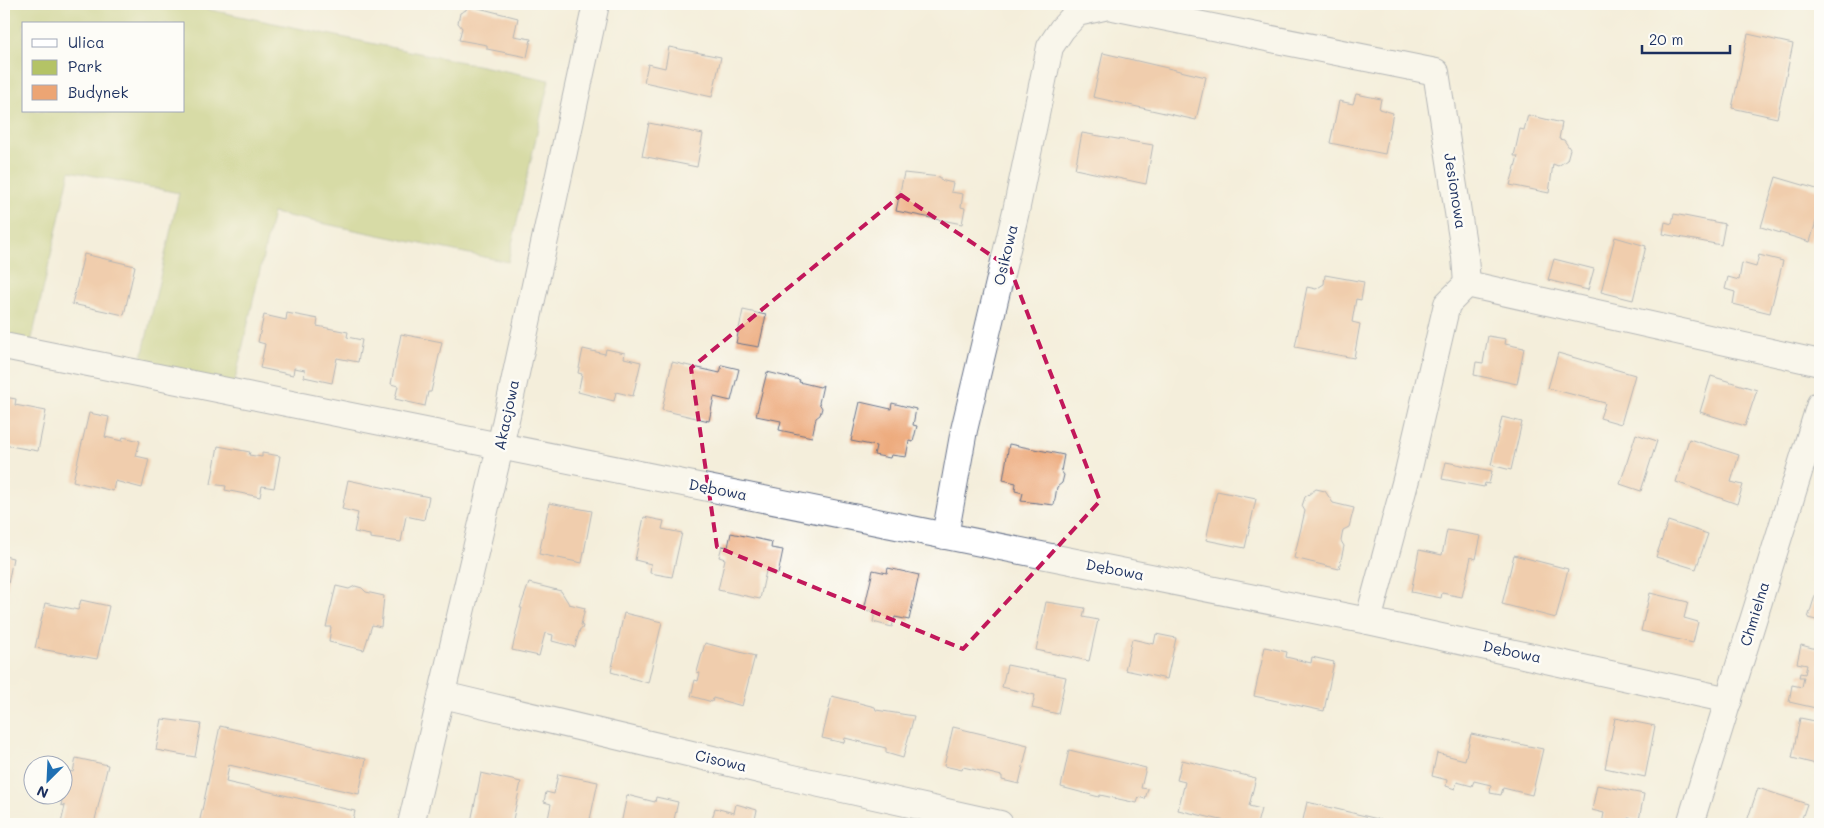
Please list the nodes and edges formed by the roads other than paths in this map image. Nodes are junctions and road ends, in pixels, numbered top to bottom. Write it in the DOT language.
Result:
graph roads {
  1 [pos="596,4"];
  2 [pos="1108,6"];
  3 [pos="1467,284"];
  4 [pos="4,346"];
  5 [pos="1820,364"];
  6 [pos="1820,404"];
  7 [pos="500,447"];
  8 [pos="1813,453"];
  9 [pos="945,536"];
  10 [pos="1368,621"];
  11 [pos="443,695"];
  12 [pos="1729,700"];
  13 [pos="411,824"];
  14 [pos="1000,824"];
  15 [pos="1690,824"];
  1 -- 7 [label="street, Akacjowa"];
  2 -- 3 [label="street, Jesionowa"];
  2 -- 9 [label="street, Osikowa"];
  3 -- 5 [label="street"];
  3 -- 10 [label="street"];
  4 -- 7 [label="street, Dębowa"];
  6 -- 8 [label="street, Chmielna"];
  7 -- 9 [label="street, Dębowa"];
  7 -- 11 [label="street, Akacjowa"];
  8 -- 12 [label="street, Chmielna"];
  9 -- 10 [label="street, Dębowa"];
  10 -- 12 [label="street, Dębowa"];
  11 -- 13 [label="street, Akacjowa"];
  11 -- 14 [label="street, Cisowa"];
  12 -- 15 [label="street, Chmielna"];
}
